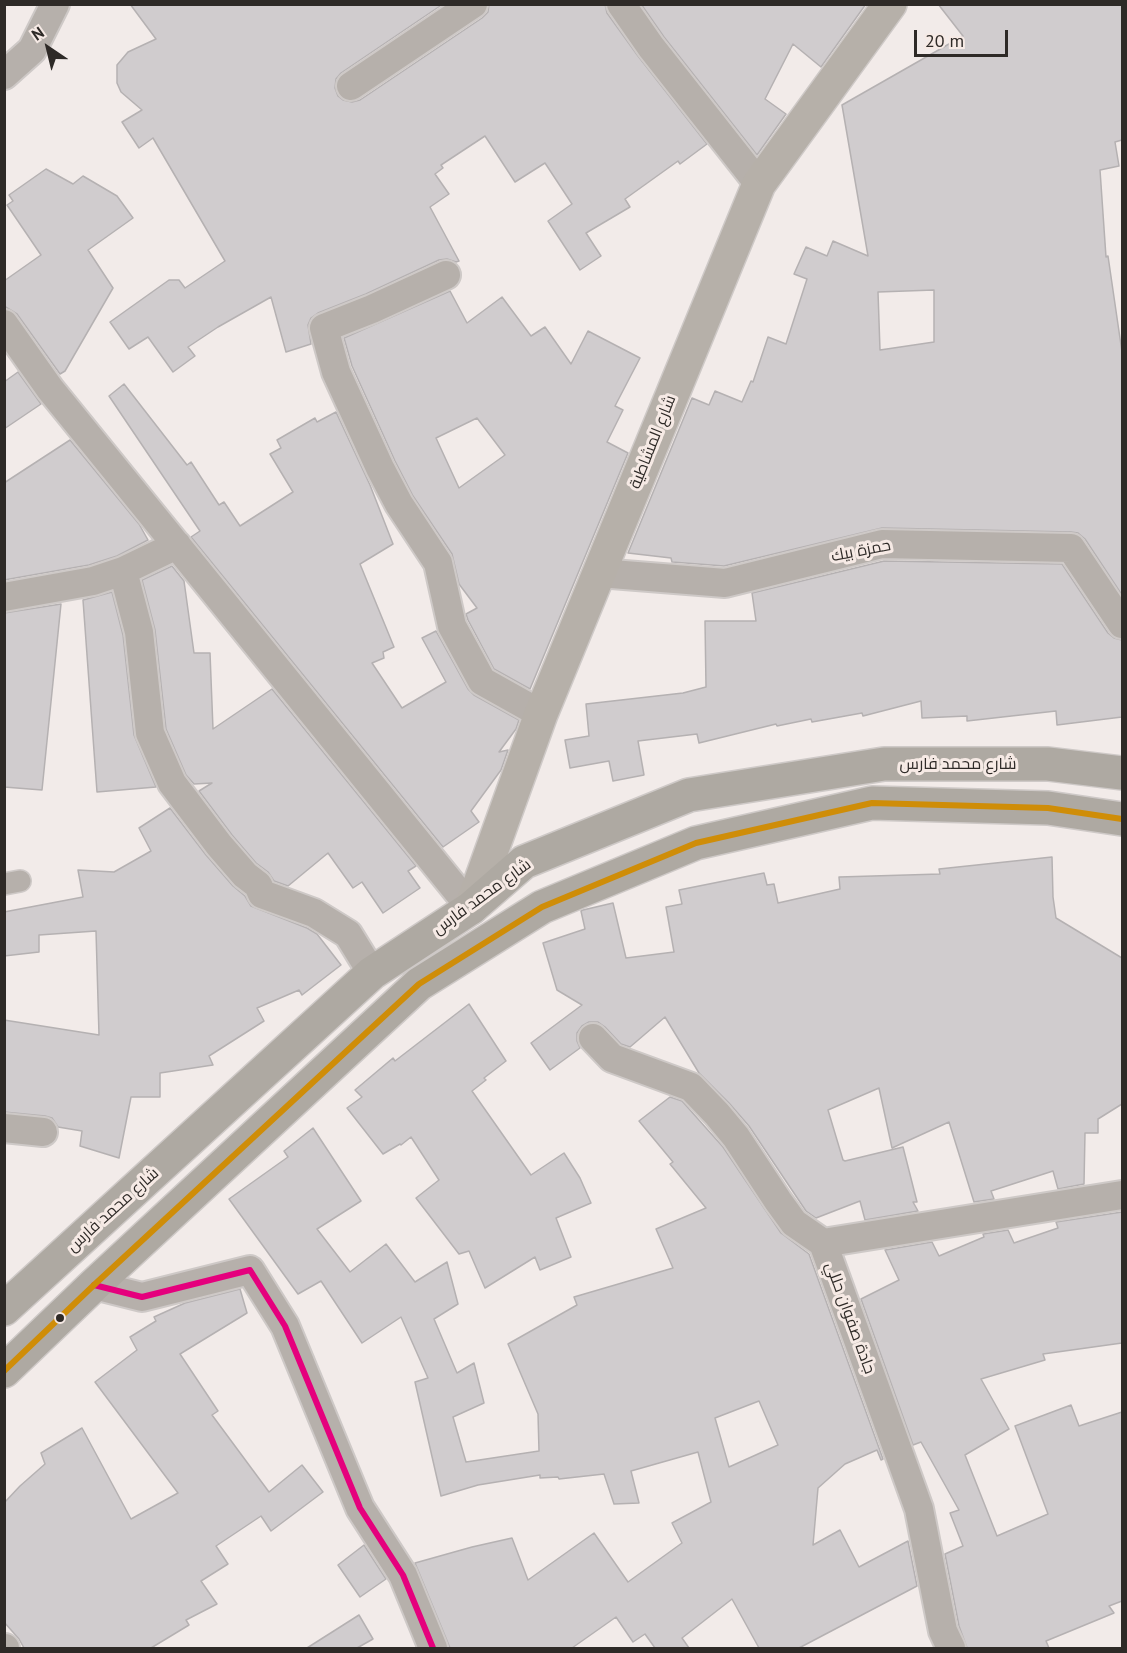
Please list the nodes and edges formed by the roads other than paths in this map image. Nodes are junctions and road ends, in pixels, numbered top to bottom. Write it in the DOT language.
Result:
graph roads {
  1 [pos="55,4"];
  2 [pos="473,4"];
  3 [pos="621,4"];
  4 [pos="890,4"];
  5 [pos="4,75"];
  6 [pos="351,86"];
  7 [pos="759,184"];
  8 [pos="447,275"];
  9 [pos="4,324"];
  10 [pos="177,545"];
  11 [pos="123,571"];
  12 [pos="599,573"];
  13 [pos="1113,591"];
  14 [pos="4,597"];
  15 [pos="1122,624"];
  16 [pos="541,714"];
  17 [pos="1122,773"];
  18 [pos="1122,819"];
  19 [pos="471,908"];
  20 [pos="372,973"];
  21 [pos="593,1038"];
  22 [pos="4,1128"];
  23 [pos="44,1132"];
  24 [pos="1122,1195"];
  25 [pos="823,1243"];
  26 [pos="94,1285"];
  27 [pos="4,1309"];
  28 [pos="4,1371"];
  29 [pos="433,1648"];
  30 [pos="951,1648"];
  1 -- 5 [label="street"];
  2 -- 6 [label="street"];
  3 -- 7 [label="street"];
  4 -- 7 [label="main road, شارع المشاطية"];
  7 -- 12 [label="main road, شارع المشاطية"];
  8 -- 16 [label="street"];
  9 -- 10 [label="street"];
  10 -- 11 [label="street"];
  10 -- 19 [label="street"];
  11 -- 14 [label="street"];
  11 -- 20 [label="street"];
  12 -- 13 [label="street, حمزة بيك"];
  12 -- 16 [label="main road, شارع المشاطية"];
  13 -- 15 [label="street, حمزة بيك"];
  16 -- 19 [label="main road, شارع المشاطية"];
  17 -- 19 [label="main road, شارع محمد فارس"];
  18 -- 26 [label="main road"];
  19 -- 20 [label="main road, شارع محمد فارس"];
  20 -- 27 [label="main road, شارع محمد فارس"];
  21 -- 25 [label="street"];
  22 -- 23 [label="street"];
  24 -- 25 [label="street, جادة صفوان حللي"];
  25 -- 30 [label="street, جادة صفوان حللي"];
  26 -- 28 [label="main road"];
  26 -- 29 [label="street"];
}
